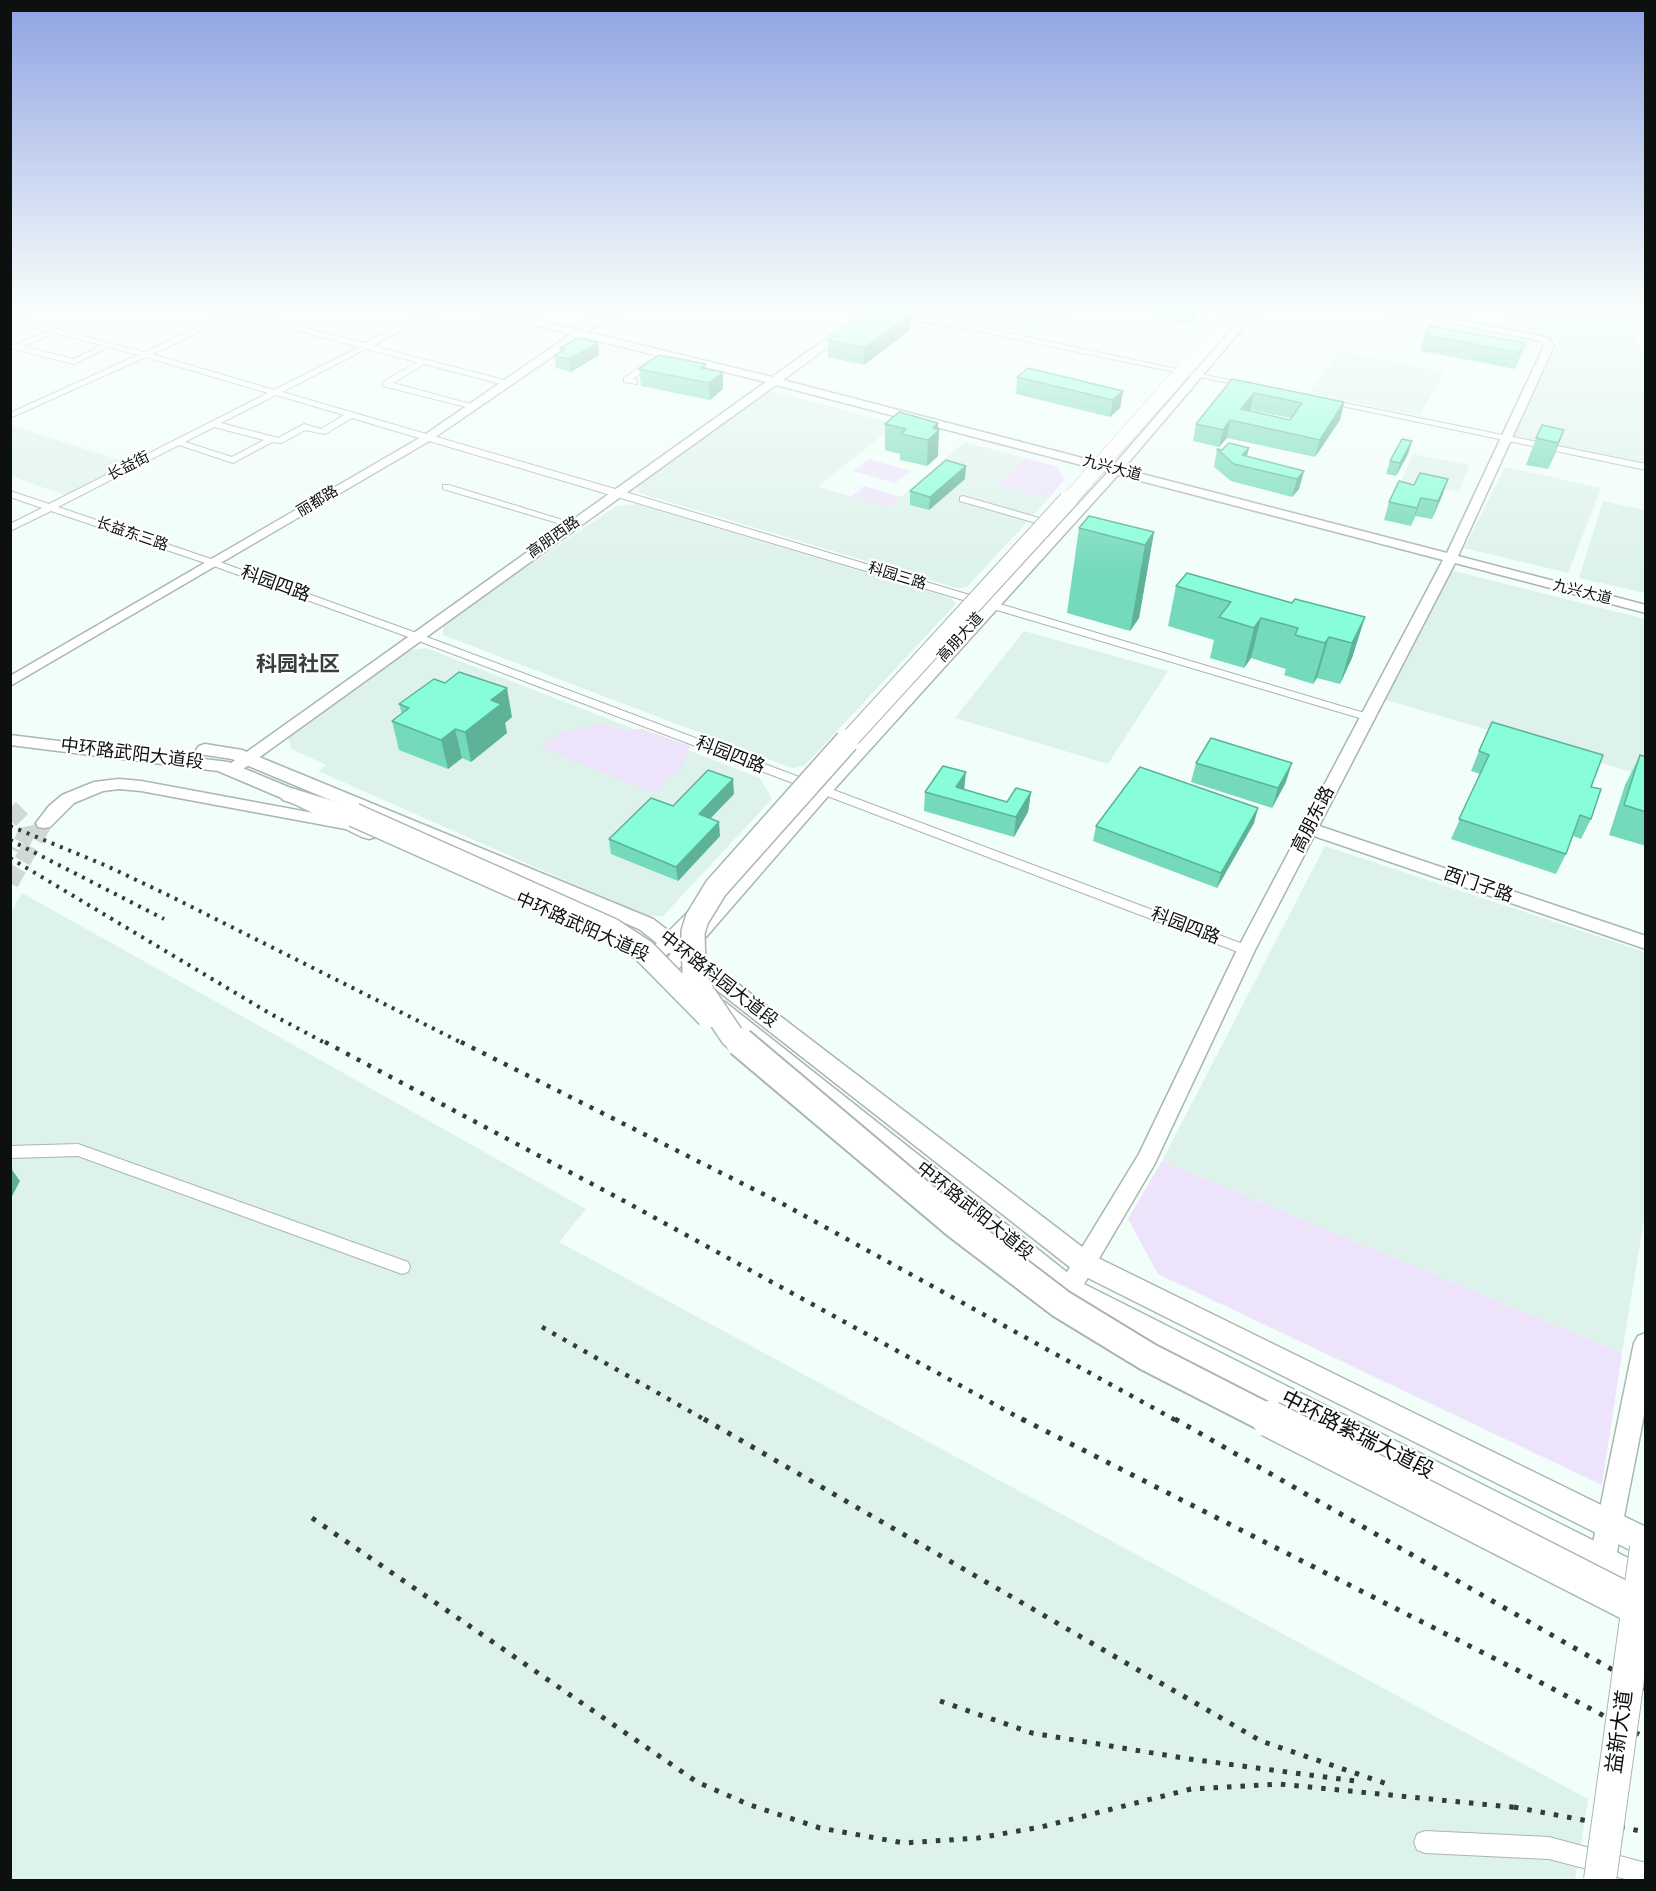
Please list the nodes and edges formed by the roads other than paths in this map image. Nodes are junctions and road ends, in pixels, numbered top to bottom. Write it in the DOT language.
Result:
graph roads {
  1 [pos="53,396"];
  2 [pos="267,396"];
  3 [pos="284,396"];
  4 [pos="432,396"];
  5 [pos="486,396"];
  6 [pos="746,396"];
  7 [pos="836,396"];
  8 [pos="1165,396"];
  9 [pos="1171,396"];
  10 [pos="1526,396"];
  11 [pos="1323,400"];
  12 [pos="471,407"];
  13 [pos="10,416"];
  14 [pos="351,416"];
  15 [pos="214,424"];
  16 [pos="427,438"];
  17 [pos="1507,438"];
  18 [pos="271,439"];
  19 [pos="177,442"];
  20 [pos="1109,463"];
  21 [pos="1646,467"];
  22 [pos="446,487"];
  23 [pos="615,491"];
  24 [pos="10,494"];
  25 [pos="963,499"];
  26 [pos="51,507"];
  27 [pos="564,522"];
  28 [pos="1050,524"];
  29 [pos="10,528"];
  30 [pos="1450,560"];
  31 [pos="214,563"];
  32 [pos="985,604"];
  33 [pos="1646,609"];
  34 [pos="412,634"];
  35 [pos="10,682"];
  36 [pos="1367,717"];
  37 [pos="10,726"];
  38 [pos="10,740"];
  39 [pos="234,762"];
  40 [pos="817,789"];
  41 [pos="352,820"];
  42 [pos="44,824"];
  43 [pos="1310,829"];
  44 [pos="1646,943"];
  45 [pos="1246,950"];
  46 [pos="668,955"];
  47 [pos="732,1036"];
  48 [pos="10,1152"];
  49 [pos="1085,1264"];
  50 [pos="402,1267"];
  51 [pos="1069,1289"];
  52 [pos="1645,1355"];
  53 [pos="1610,1525"];
  54 [pos="1646,1543"];
  55 [pos="1646,1548"];
  56 [pos="1602,1562"];
  57 [pos="1646,1583"];
  58 [pos="1646,1611"];
  59 [pos="1425,1842"];
  60 [pos="1646,1874"];
  61 [pos="1600,1881"];
  1 -- 13 [label="street"];
  2 -- 15 [label="street, 长益街"];
  3 -- 14 [label="street, 科园三路"];
  4 -- 12 [label="street"];
  5 -- 12 [label="street, 丽都路"];
  6 -- 23 [label="street, 高朋西路"];
  7 -- 20 [label="street, 九兴大道"];
  8 -- 20 [label="highway, bridge"];
  9 -- 20 [label="street, 高朋大道"];
  10 -- 17 [label="street, 高朋东路"];
  11 -- 17 [label="street"];
  12 -- 16 [label="street, 丽都路"];
  14 -- 16 [label="street, 科园三路"];
  14 -- 18 [label="street"];
  15 -- 18 [label="street"];
  15 -- 19 [label="street, 长益街"];
  16 -- 23 [label="street, 科园三路"];
  16 -- 31 [label="street, 丽都路"];
  17 -- 21 [label="street"];
  17 -- 30 [label="street, 高朋东路"];
  18 -- 19 [label="street"];
  19 -- 26 [label="street, 长益街"];
  20 -- 28 [label="street, 高朋大道"];
  20 -- 30 [label="street, 九兴大道"];
  20 -- 32 [label="street, 高朋大道"];
  20 -- 32 [label="highway"];
  20 -- 47 [label="highway, bridge"];
  22 -- 27 [label="street"];
  23 -- 27 [label="street, 高朋西路"];
  23 -- 32 [label="street, 科园三路"];
  23 -- 34 [label="street, 高朋西路"];
  24 -- 26 [label="street, 长益东三路"];
  25 -- 28 [label="street"];
  26 -- 29 [label="street, 长益街"];
  26 -- 31 [label="street, 长益东三路"];
  27 -- 34 [label="street, 高朋西路"];
  28 -- 32 [label="street, 高朋大道"];
  30 -- 33 [label="street, 九兴大道"];
  30 -- 36 [label="street, 高朋东路"];
  31 -- 34 [label="street, 科园四路"];
  31 -- 35 [label="street, 丽都路"];
  32 -- 36 [label="street, 科园三路"];
  32 -- 40 [label="street, 高朋大道"];
  34 -- 39 [label="street, 高朋西路"];
  34 -- 40 [label="street, 科园四路"];
  36 -- 43 [label="street, 高朋东路"];
  37 -- 39 [label="main road, 中环路武阳大道段"];
  38 -- 39 [label="main road, 中环路武阳大道段"];
  39 -- 41 [label="main road, 中环路武阳大道段"];
  39 -- 46 [label="main road, 中环路科园大道段"];
  40 -- 45 [label="street, 科园四路"];
  40 -- 46 [label="street, 高朋大道"];
  41 -- 42 [label="street"];
  41 -- 46 [label="main road, 中环路武阳大道段"];
  41 -- 47 [label="highway, bridge"];
  43 -- 44 [label="street, 西门子路"];
  43 -- 45 [label="street, 高朋东路"];
  45 -- 49 [label="street, 高朋东路"];
  46 -- 49 [label="main road, 中环路科园大道段"];
  46 -- 51 [label="main road, 中环路武阳大道段"];
  47 -- 58 [label="highway, bridge"];
  48 -- 50 [label="street"];
  49 -- 51 [label="street, 高朋东路"];
  49 -- 53 [label="main road, 中环路紫瑞大道段"];
  51 -- 56 [label="main road, 中环路紫瑞大道段"];
  52 -- 53 [label="street"];
  53 -- 54 [label="main road, 中环路紫瑞大道段"];
  53 -- 56 [label="street"];
  55 -- 61 [label="main road, 益新大道, bridge"];
  56 -- 57 [label="main road, 中环路紫瑞大道段"];
  59 -- 60 [label="street"];
}
